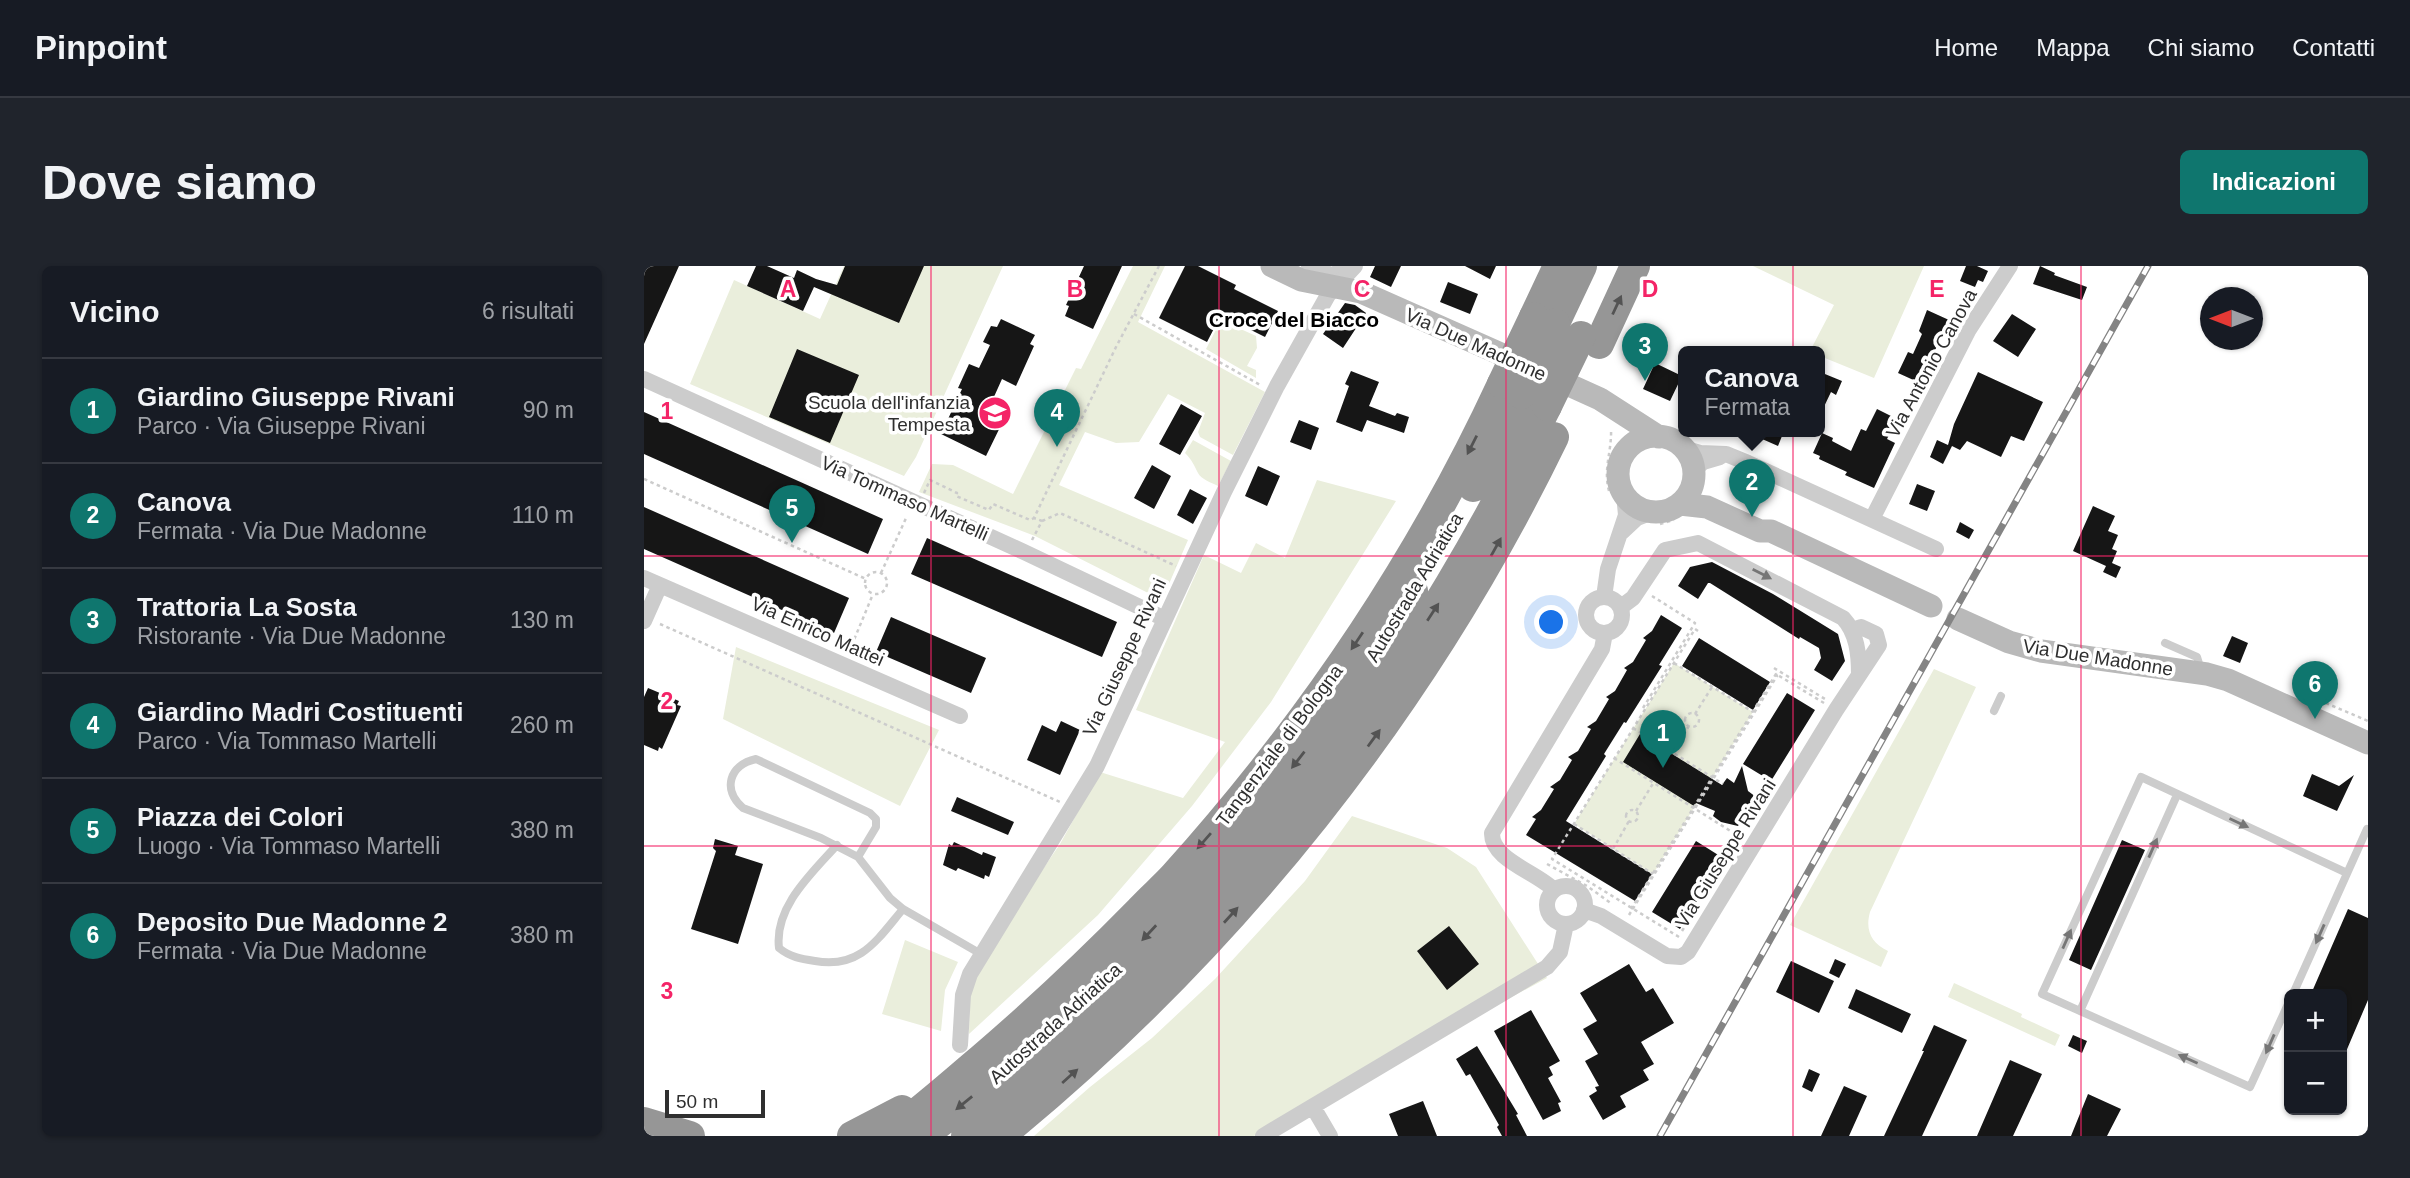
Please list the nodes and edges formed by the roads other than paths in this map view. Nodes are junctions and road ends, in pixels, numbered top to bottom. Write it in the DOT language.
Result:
graph roads {
  1 [pos="1272,266"];
  2 [pos="1307,266"];
  3 [pos="1355,266"];
  4 [pos="1558,266"];
  5 [pos="1582,266"];
  6 [pos="1613,266"];
  7 [pos="1636,266"];
  8 [pos="2010,266"];
  9 [pos="1339,276"];
  10 [pos="1567,330"];
  11 [pos="644,379"];
  12 [pos="1534,400"];
  13 [pos="1611,415"];
  14 [pos="1659,437"];
  15 [pos="1684,448"];
  16 [pos="1621,456"];
  17 [pos="1733,457"];
  18 [pos="1693,472"];
  19 [pos="1618,496"];
  20 [pos="1681,510"];
  21 [pos="1656,518"];
  22 [pos="1871,520"];
  23 [pos="1772,531"];
  24 [pos="1621,534"];
  25 [pos="1936,550"];
  26 [pos="644,578"];
  27 [pos="660,584"];
  28 [pos="1604,597"];
  29 [pos="1931,606"];
  30 [pos="1621,607"];
  31 [pos="645,619"];
  32 [pos="1165,619"];
  33 [pos="1958,619"];
  34 [pos="1852,630"];
  35 [pos="1605,633"];
  36 [pos="2165,643"];
  37 [pos="2202,673"];
  38 [pos="1859,675"];
  39 [pos="2001,696"];
  40 [pos="1994,711"];
  41 [pos="960,716"];
  42 [pos="2368,743"];
  43 [pos="2177,795"];
  44 [pos="2367,829"];
  45 [pos="836,845"];
  46 [pos="858,857"];
  47 [pos="2347,873"];
  48 [pos="1554,890"];
  49 [pos="903,909"];
  50 [pos="1584,910"];
  51 [pos="1566,924"];
  52 [pos="981,954"];
  53 [pos="1091,960"];
  54 [pos="2294,989"];
  55 [pos="2080,1011"];
  56 [pos="2284,1013"];
  57 [pos="960,1045"];
  58 [pos="1313,1107"];
  59 [pos="1033,1108"];
  60 [pos="644,1122"];
  61 [pos="690,1136"];
  62 [pos="852,1136"];
  63 [pos="887,1136"];
  64 [pos="922,1136"];
  65 [pos="966,1136"];
  66 [pos="1000,1136"];
  67 [pos="1016,1136"];
  68 [pos="1263,1136"];
  69 [pos="1330,1136"];
  1 -- 9 [label="main road"];
  2 -- 9 [label="street"];
  3 -- 9 [label="street, Via Giuseppe Rivani"];
  4 -- 10 [label="highway, Tangenziale di Bologna"];
  5 -- 10 [label="highway, Autostrada Adriatica"];
  6 -- 10 [label="highway, Autostrada Adriatica"];
  10 -- 7 [label="highway, Tangenziale di Bologna, one-way"];
  8 -- 22 [label="street, Via Antonio Canova"];
  9 -- 13 [label="main road, Via Due Madonne"];
  9 -- 32 [label="street, Via Giuseppe Rivani"];
  10 -- 12 [label="highway, Tangenziale di Bologna, bridge"];
  10 -- 12 [label="highway, Autostrada Adriatica, bridge"];
  11 -- 32 [label="street, Via Tommaso Martelli"];
  12 -- 53 [label="highway, Tangenziale di Bologna, one-way"];
  59 -- 12 [label="highway, Tangenziale di Bologna, one-way"];
  12 -- 64 [label="highway, Autostrada Adriatica, one-way"];
  65 -- 12 [label="highway, Autostrada Adriatica, one-way"];
  13 -- 14 [label="main road, Via Due Madonne"];
  13 -- 16 [label="main road"];
  14 -- 15 [label="main road"];
  14 -- 16 [label="main road"];
  15 -- 17 [label="street"];
  15 -- 18 [label="main road"];
  16 -- 19 [label="main road"];
  17 -- 18 [label="street"];
  17 -- 22 [label="street"];
  18 -- 20 [label="main road"];
  18 -- 23 [label="main road"];
  19 -- 21 [label="main road"];
  19 -- 24 [label="street"];
  20 -- 21 [label="main road"];
  20 -- 23 [label="main road"];
  21 -- 24 [label="street"];
  22 -- 25 [label="street"];
  23 -- 29 [label="main road"];
  24 -- 28 [label="street"];
  26 -- 27 [label="street, Via Enrico Mattei"];
  27 -- 31 [label="street"];
  27 -- 41 [label="street, Via Enrico Mattei"];
  28 -- 30 [label="street"];
  28 -- 35 [label="street"];
  30 -- 34 [label="street, Via Giuseppe Rivani, one-way"];
  30 -- 35 [label="street, Via Giuseppe Rivani"];
  32 -- 52 [label="street, Via Giuseppe Rivani"];
  33 -- 37 [label="main road, Via Due Madonne"];
  34 -- 38 [label="street"];
  34 -- 38 [label="street, Via Giuseppe Rivani"];
  35 -- 48 [label="street, Via Giuseppe Rivani"];
  36 -- 37 [label="lane, Via Due Madonne"];
  37 -- 42 [label="main road, Via Due Madonne"];
  38 -- 50 [label="street, Via Giuseppe Rivani"];
  39 -- 40 [label="lane"];
  43 -- 47 [label="lane, one-way"];
  55 -- 43 [label="lane, one-way"];
  55 -- 43 [label="lane, one-way"];
  44 -- 47 [label="lane"];
  45 -- 46 [label="lane"];
  45 -- 46 [label="lane"];
  45 -- 49 [label="lane"];
  46 -- 49 [label="lane"];
  47 -- 54 [label="lane, one-way"];
  48 -- 50 [label="street, Via Giuseppe Rivani"];
  48 -- 51 [label="street"];
  49 -- 52 [label="lane"];
  50 -- 51 [label="street"];
  51 -- 58 [label="street"];
  52 -- 57 [label="street, Via Giuseppe Rivani"];
  53 -- 62 [label="highway"];
  53 -- 63 [label="highway, Tangenziale di Bologna"];
  56 -- 55 [label="lane, one-way"];
  58 -- 68 [label="street"];
  58 -- 69 [label="street"];
  59 -- 66 [label="highway, Tangenziale di Bologna"];
  59 -- 67 [label="highway"];
  60 -- 61 [label="highway"];
}
